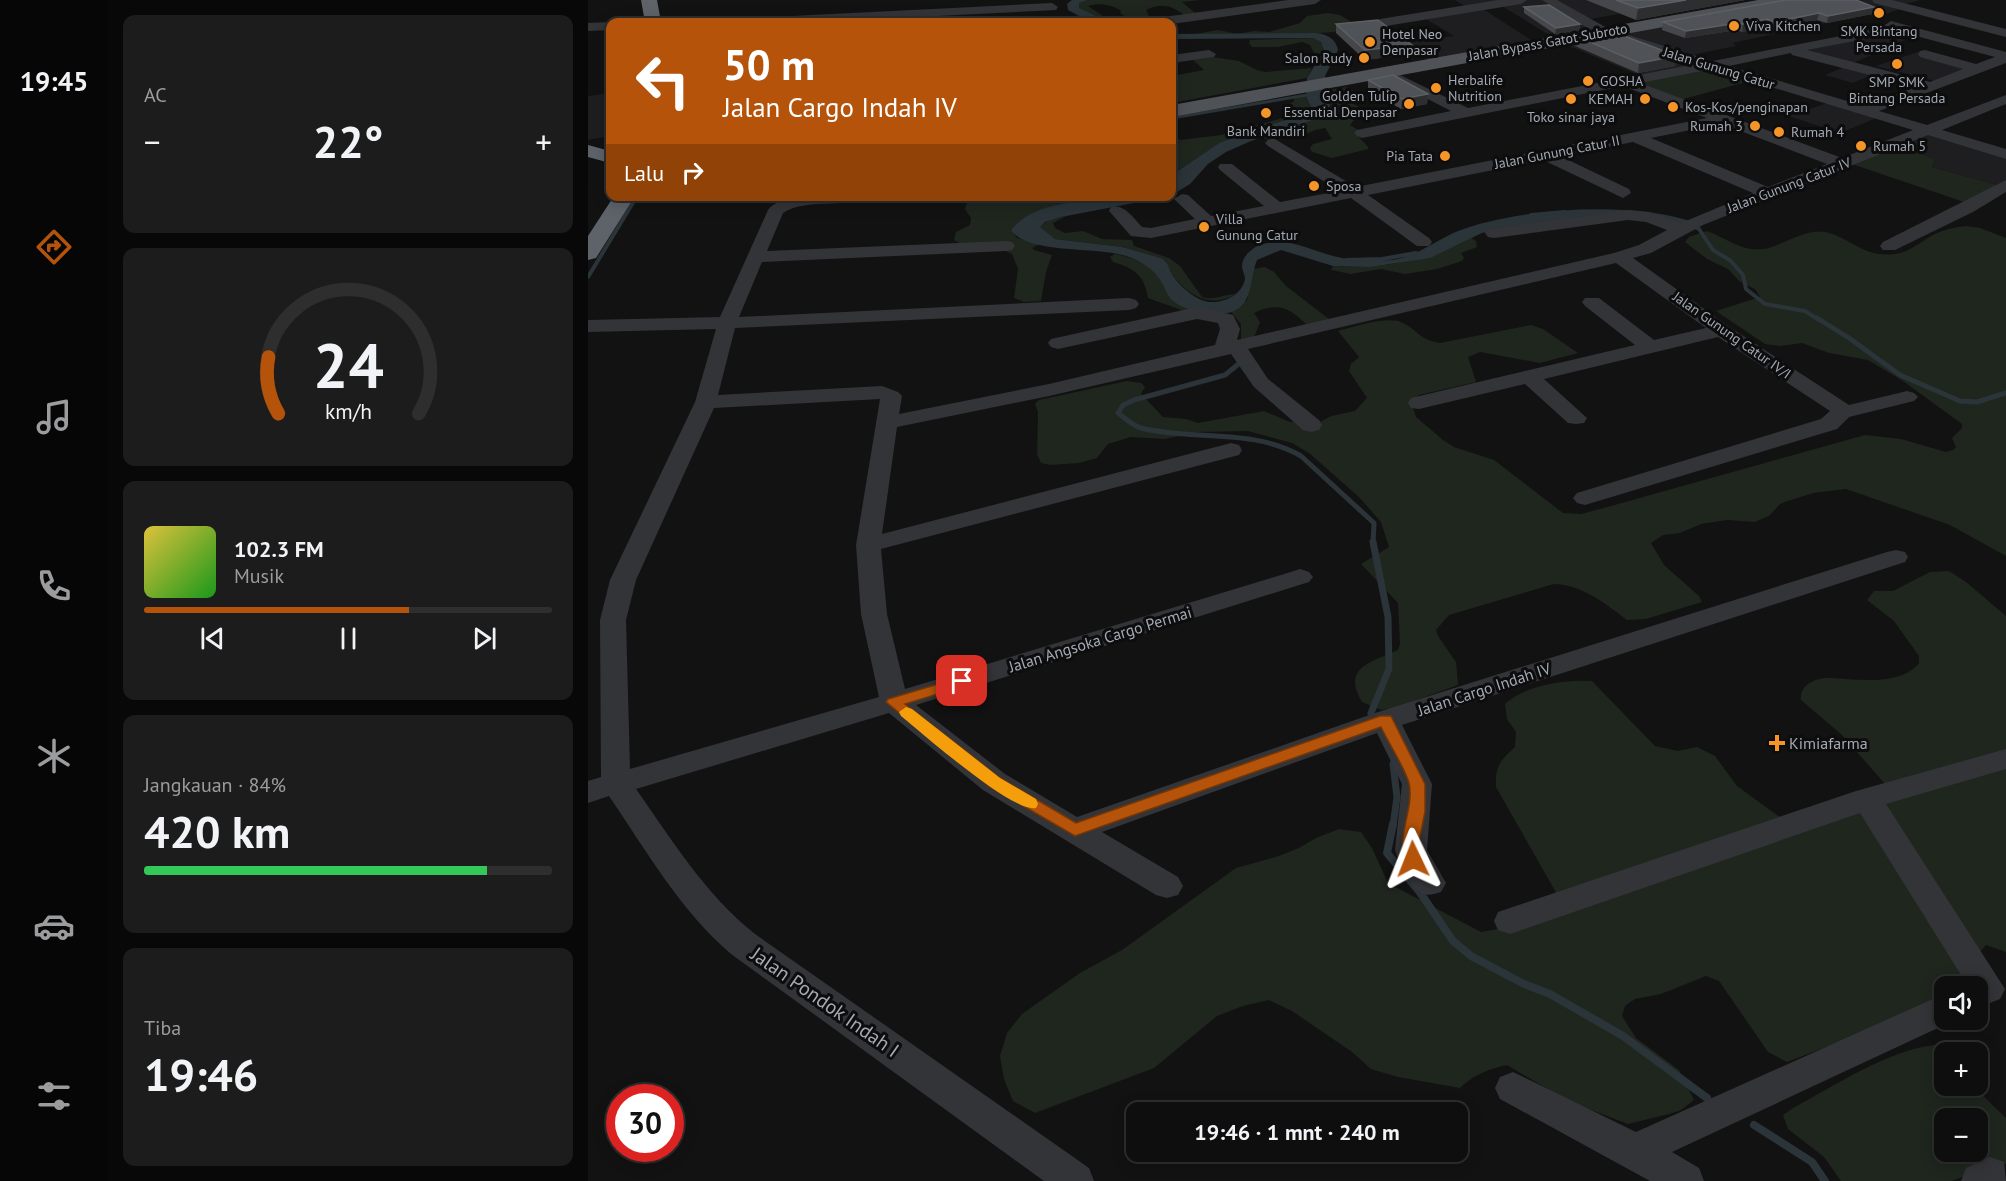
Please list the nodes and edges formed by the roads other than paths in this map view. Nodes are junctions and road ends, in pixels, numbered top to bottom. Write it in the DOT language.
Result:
graph roads {
  1 [pos="649,0"];
  2 [pos="1315,0"];
  3 [pos="1461,0"];
  4 [pos="1521,0"];
  5 [pos="1548,0"];
  6 [pos="1784,0"];
  7 [pos="1878,0"];
  8 [pos="1913,0"];
  9 [pos="974,5"];
  10 [pos="1898,5"];
  11 [pos="1052,7"];
  12 [pos="1474,8"];
  13 [pos="785,17"];
  14 [pos="652,18"];
  15 [pos="1176,19"];
  16 [pos="1380,23"];
  17 [pos="606,26"];
  18 [pos="588,27"];
  19 [pos="1604,32"];
  20 [pos="2006,33"];
  21 [pos="1791,50"];
  22 [pos="1209,54"];
  23 [pos="1925,54"];
  24 [pos="1176,58"];
  25 [pos="2003,60"];
  26 [pos="1709,66"];
  27 [pos="1977,69"];
  28 [pos="1389,72"];
  29 [pos="1624,82"];
  30 [pos="1930,86"];
  31 [pos="2006,99"];
  32 [pos="1176,110"];
  33 [pos="1864,111"];
  34 [pos="1464,112"];
  35 [pos="1720,120"];
  36 [pos="1929,131"];
  37 [pos="1362,133"];
  38 [pos="1634,137"];
  39 [pos="606,141"];
  40 [pos="1273,142"];
  41 [pos="606,146"];
  42 [pos="588,148"];
  43 [pos="2006,154"];
  44 [pos="606,155"];
  45 [pos="1545,155"];
  46 [pos="1842,164"];
  47 [pos="1226,167"];
  48 [pos="2006,185"];
  49 [pos="1354,193"];
  50 [pos="1623,193"];
  51 [pos="1768,193"];
  52 [pos="606,200"];
  53 [pos="1182,200"];
  54 [pos="622,201"];
  55 [pos="795,201"];
  56 [pos="1277,208"];
  57 [pos="1117,210"];
  58 [pos="1208,222"];
  59 [pos="1687,226"];
  60 [pos="588,228"];
  61 [pos="1494,233"];
  62 [pos="1423,242"];
  63 [pos="1006,246"];
  64 [pos="1889,246"];
  65 [pos="588,253"];
  66 [pos="756,257"];
  67 [pos="1619,257"];
  68 [pos="1592,302"];
  69 [pos="1129,304"];
  70 [pos="727,323"];
  71 [pos="588,326"];
  72 [pos="1721,330"];
  73 [pos="1058,343"];
  74 [pos="1650,346"];
  75 [pos="1230,348"];
  76 [pos="1529,376"];
  77 [pos="1907,397"];
  78 [pos="706,402"];
  79 [pos="1419,403"];
  80 [pos="1841,413"];
  81 [pos="1576,418"];
  82 [pos="887,423"];
  83 [pos="1311,425"];
  84 [pos="1231,450"];
  85 [pos="1585,498"];
  86 [pos="868,546"];
  87 [pos="1896,557"];
  88 [pos="1300,577"];
  89 [pos="894,702"];
  90 [pos="1385,720"];
  91 [pos="2006,759"];
  92 [pos="602,788"];
  93 [pos="1867,799"];
  94 [pos="1075,830"];
  95 [pos="1430,883"];
  96 [pos="1167,886"];
  97 [pos="1510,921"];
  98 [pos="1980,976"];
  99 [pos="1934,1014"];
  100 [pos="1513,1088"];
  101 [pos="1635,1151"];
  102 [pos="1075,1181"];
  103 [pos="1685,1181"];
  1 -- 14 [label="highway"];
  2 -- 15 [label="street"];
  3 -- 12 [label="street"];
  4 -- 12 [label="street"];
  5 -- 19 [label="street, Jalan Gunung Catur"];
  6 -- 19 [label="main road, Jalan Bypass Gatot Subroto"];
  7 -- 10 [label="street"];
  8 -- 10 [label="street"];
  9 -- 11 [label="street"];
  9 -- 13 [label="street"];
  10 -- 20 [label="street"];
  12 -- 16 [label="street"];
  17 -- 18 [label="street"];
  19 -- 26 [label="street, Jalan Gunung Catur"];
  19 -- 28 [label="main road, Jalan Bypass Gatot Subroto"];
  21 -- 25 [label="street"];
  21 -- 26 [label="street"];
  21 -- 30 [label="street"];
  22 -- 24 [label="street"];
  23 -- 27 [label="street"];
  25 -- 27 [label="street"];
  26 -- 29 [label="street"];
  26 -- 33 [label="street, Jalan Gunung Catur"];
  27 -- 30 [label="street"];
  28 -- 32 [label="main road, Jalan Bypass Gatot Subroto"];
  28 -- 34 [label="street"];
  29 -- 34 [label="street"];
  29 -- 35 [label="street"];
  30 -- 33 [label="street"];
  31 -- 36 [label="street, Jalan Gunung Catur IV"];
  33 -- 36 [label="street, Jalan Gunung Catur"];
  34 -- 37 [label="street"];
  35 -- 38 [label="street, Jalan Gunung Catur II"];
  35 -- 46 [label="street"];
  36 -- 43 [label="street, Jalan Gunung Catur"];
  36 -- 46 [label="street, Jalan Gunung Catur IV"];
  38 -- 45 [label="street, Jalan Gunung Catur II"];
  38 -- 51 [label="street"];
  39 -- 42 [label="highway"];
  40 -- 49 [label="street"];
  41 -- 42 [label="highway"];
  42 -- 44 [label="highway"];
  45 -- 49 [label="street, Jalan Gunung Catur II"];
  45 -- 50 [label="street"];
  46 -- 51 [label="street, Jalan Gunung Catur IV"];
  47 -- 56 [label="street"];
  48 -- 64 [label="street"];
  49 -- 56 [label="street, Jalan Gunung Catur II"];
  49 -- 62 [label="street"];
  51 -- 59 [label="street, Jalan Gunung Catur IV"];
  52 -- 60 [label="highway"];
  53 -- 58 [label="street"];
  54 -- 65 [label="highway"];
  55 -- 66 [label="street"];
  56 -- 58 [label="street, Jalan Gunung Catur II"];
  57 -- 58 [label="street, Jalan Gunung Catur II"];
  59 -- 61 [label="street"];
  59 -- 67 [label="street, Jalan Gunung Catur IV"];
  63 -- 66 [label="street"];
  66 -- 70 [label="street"];
  67 -- 72 [label="street, Jalan Gunung Catur IV/I"];
  67 -- 75 [label="street, Jalan Gunung Catur IV"];
  68 -- 74 [label="street"];
  69 -- 70 [label="street"];
  70 -- 71 [label="street"];
  70 -- 78 [label="street"];
  72 -- 74 [label="street"];
  72 -- 80 [label="street, Jalan Gunung Catur IV/I"];
  73 -- 75 [label="street"];
  74 -- 76 [label="street"];
  75 -- 82 [label="street, Jalan Gunung Catur IV"];
  75 -- 83 [label="street"];
  76 -- 79 [label="street"];
  76 -- 81 [label="street"];
  77 -- 80 [label="street"];
  78 -- 82 [label="street"];
  78 -- 92 [label="street"];
  80 -- 85 [label="street"];
  82 -- 86 [label="street"];
  84 -- 86 [label="street"];
  86 -- 89 [label="street"];
  87 -- 90 [label="street, Jalan Cargo Indah IV"];
  88 -- 89 [label="street, Jalan Angsoka Cargo Permai"];
  89 -- 92 [label="street, Jalan Angsoka Cargo Permai"];
  89 -- 94 [label="street"];
  90 -- 94 [label="street, Jalan Cargo Indah IV"];
  90 -- 95 [label="street"];
  91 -- 93 [label="street"];
  92 -- 102 [label="street, Jalan Pondok Indah I"];
  93 -- 97 [label="street"];
  93 -- 98 [label="street"];
  94 -- 96 [label="street"];
  99 -- 101 [label="street"];
  100 -- 101 [label="street"];
  101 -- 103 [label="street"];
}
